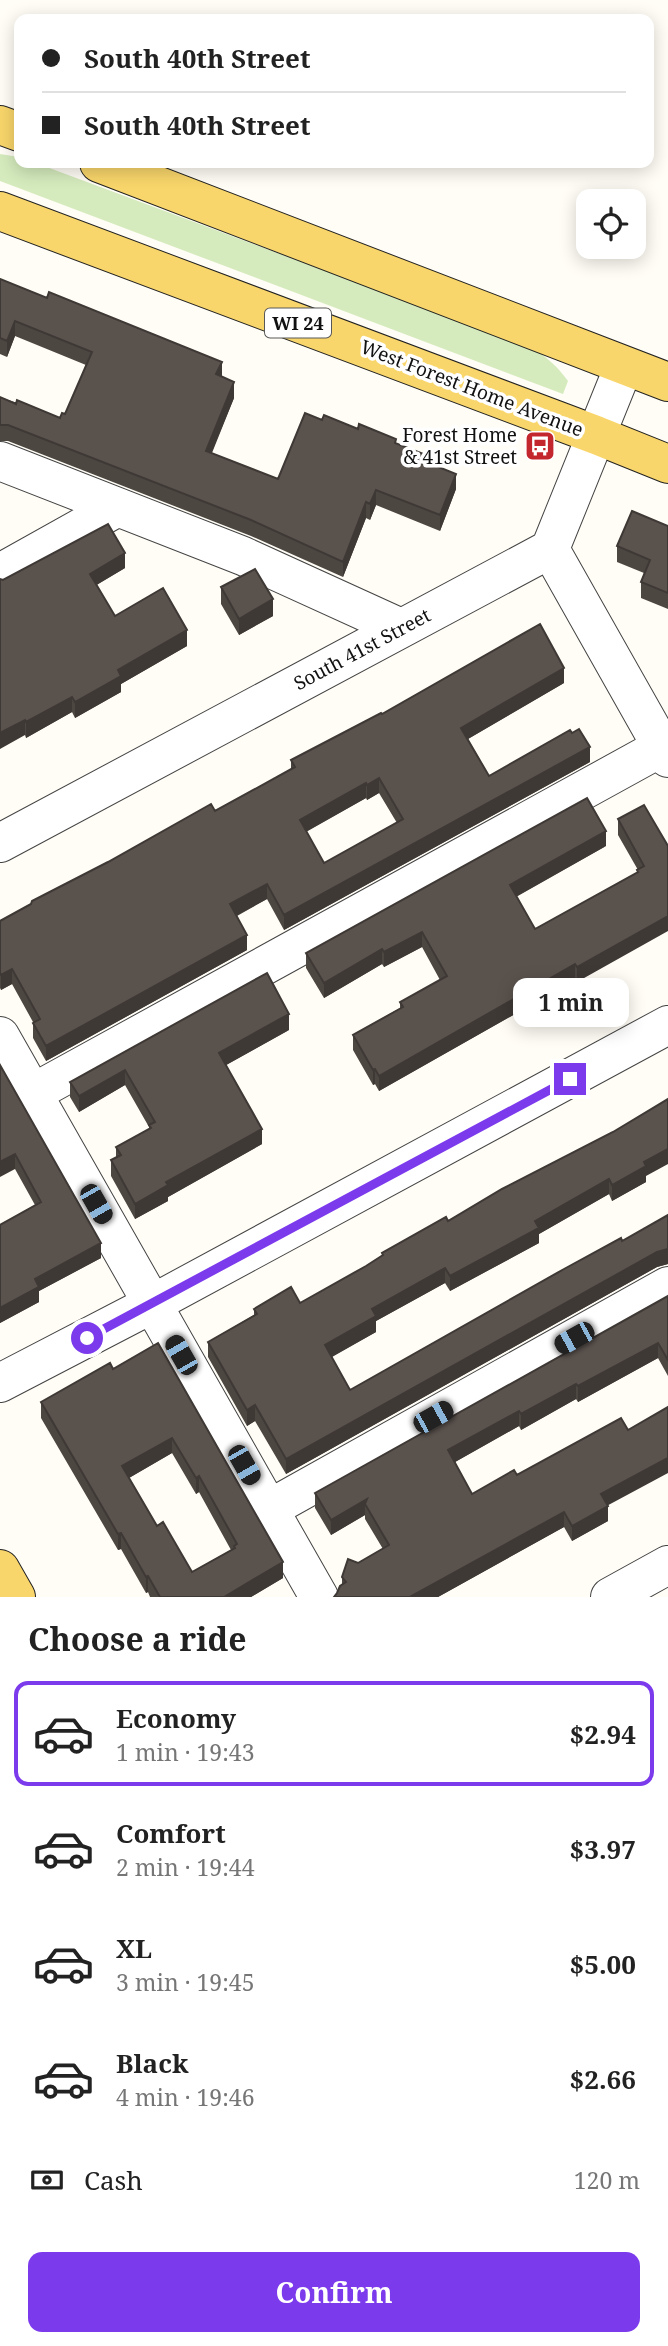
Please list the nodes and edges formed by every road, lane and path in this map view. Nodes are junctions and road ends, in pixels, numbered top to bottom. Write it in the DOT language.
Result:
graph roads {
  1 [pos="112,168"];
  2 [pos="0,211"];
  3 [pos="624,366"];
  4 [pos="668,382"];
  5 [pos="596,435"];
  6 [pos="0,461"];
  7 [pos="668,464"];
  8 [pos="118,507"];
  9 [pos="550,549"];
  10 [pos="0,573"];
  11 [pos="401,628"];
  12 [pos="665,753"];
  13 [pos="0,843"];
  14 [pos="668,1025"];
  15 [pos="0,1035"];
  16 [pos="33,1093"];
  17 [pos="668,1286"];
  18 [pos="152,1304"];
  19 [pos="0,1383"];
  20 [pos="269,1509"];
  21 [pos="668,1565"];
  22 [pos="0,1569"];
  23 [pos="16,1597"];
  24 [pos="319,1597"];
  25 [pos="610,1597"];
  1 -- 3 [label="main road"];
  2 -- 5 [label="main road, West Forest Home Avenue / WI 24"];
  3 -- 4 [label="main road"];
  3 -- 5 [label="street"];
  5 -- 7 [label="main road, West Forest Home Avenue / WI 24"];
  5 -- 9 [label="street"];
  6 -- 8 [label="street"];
  8 -- 10 [label="street"];
  8 -- 11 [label="street"];
  9 -- 11 [label="street, South 41st Street"];
  9 -- 12 [label="street"];
  11 -- 13 [label="street, South 41st Street"];
  12 -- 16 [label="street"];
  14 -- 18 [label="street"];
  15 -- 16 [label="street"];
  16 -- 18 [label="street"];
  17 -- 20 [label="street"];
  18 -- 19 [label="street"];
  18 -- 20 [label="street"];
  20 -- 24 [label="street"];
  21 -- 25 [label="street"];
  22 -- 23 [label="main road"];
}
